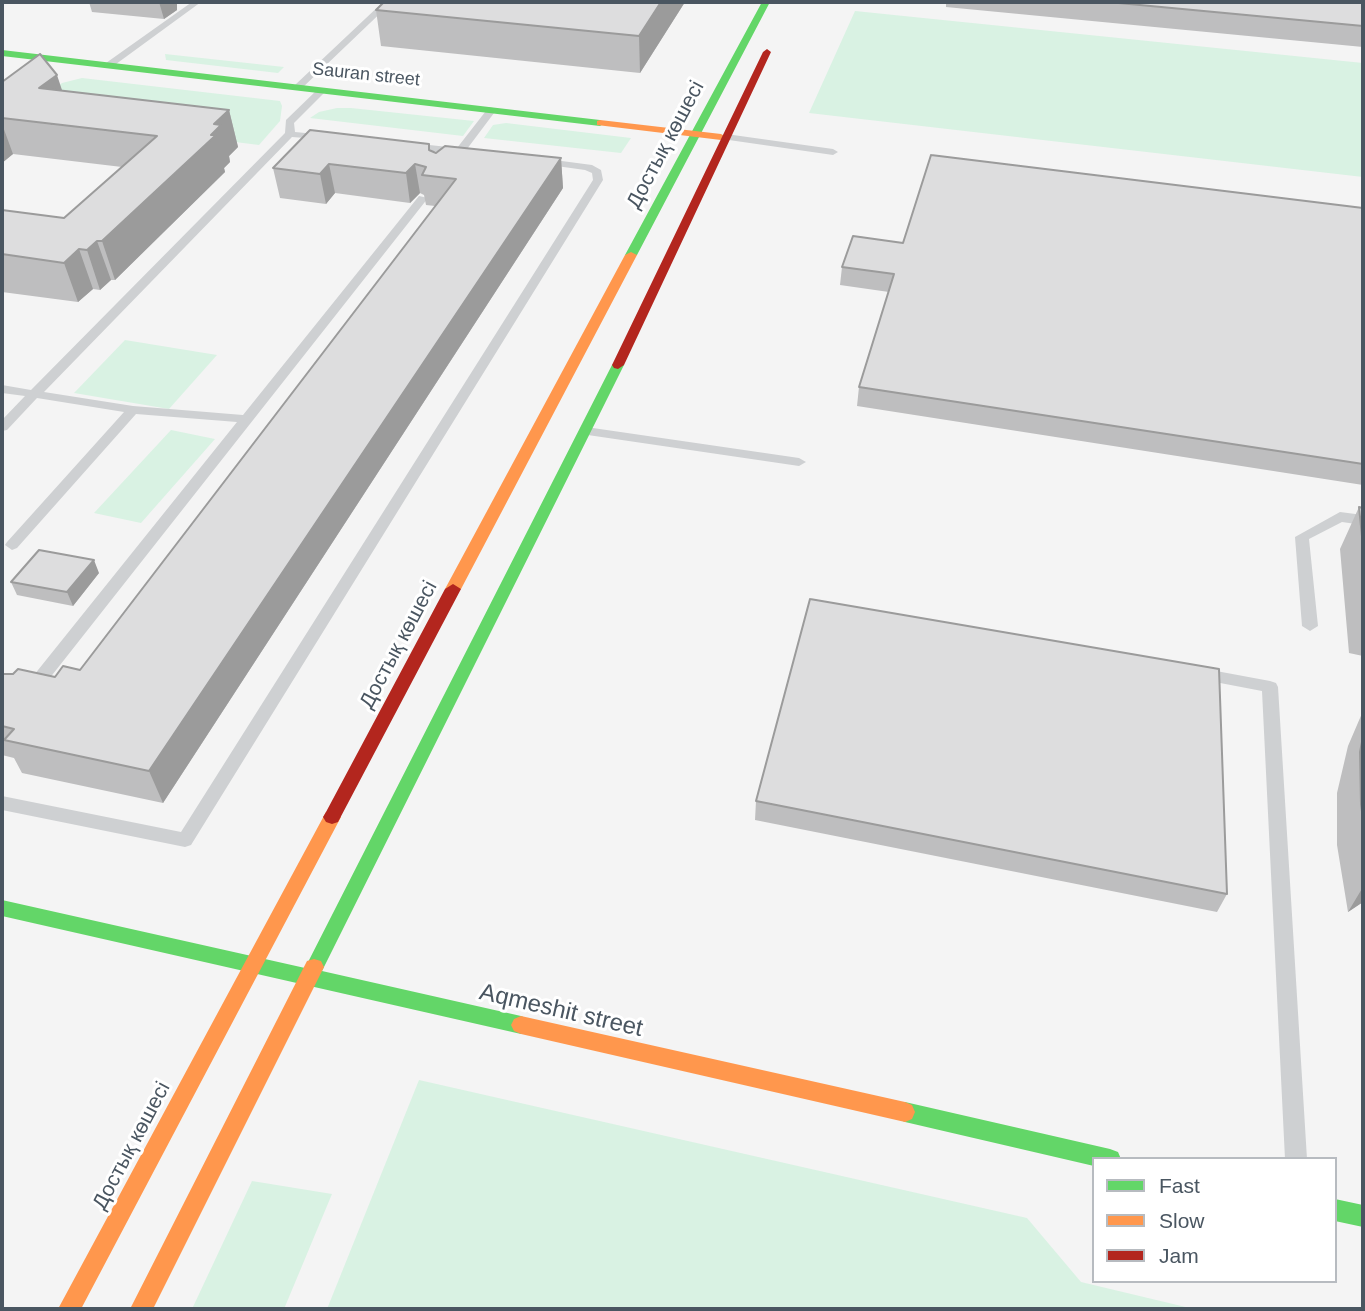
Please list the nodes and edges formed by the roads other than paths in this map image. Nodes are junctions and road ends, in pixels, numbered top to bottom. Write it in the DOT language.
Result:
graph roads {
  1 [pos="197,2"];
  2 [pos="387,2"];
  3 [pos="766,2"];
  4 [pos="776,33"];
  5 [pos="2,53"];
  6 [pos="109,65"];
  7 [pos="298,87"];
  8 [pos="322,90"];
  9 [pos="492,109"];
  10 [pos="696,133"];
  11 [pos="290,134"];
  12 [pos="726,137"];
  13 [pos="342,139"];
  14 [pos="395,145"];
  15 [pos="467,152"];
  16 [pos="833,152"];
  17 [pos="524,159"];
  18 [pos="446,169"];
  19 [pos="423,198"];
  20 [pos="2,389"];
  21 [pos="34,394"];
  22 [pos="133,410"];
  23 [pos="247,419"];
  24 [pos="2,427"];
  25 [pos="586,431"];
  26 [pos="799,462"];
  27 [pos="1363,520"];
  28 [pos="12,545"];
  29 [pos="1310,626"];
  30 [pos="1188,672"];
  31 [pos="24,700"];
  32 [pos="2,803"];
  33 [pos="2,908"];
  34 [pos="253,965"];
  35 [pos="309,978"];
  36 [pos="1101,1157"];
  37 [pos="1296,1157"];
  38 [pos="1337,1210"];
  39 [pos="1363,1216"];
  40 [pos="69,1309"];
  41 [pos="141,1309"];
  1 -- 6 [label="lane"];
  2 -- 7 [label="lane"];
  3 -- 10 [label="street, Достық көшесі"];
  4 -- 12 [label="street"];
  5 -- 6 [label="street, Sauran street"];
  6 -- 7 [label="street, Sauran street"];
  7 -- 8 [label="street, Sauran street"];
  8 -- 9 [label="street, Sauran street"];
  8 -- 11 [label="lane"];
  9 -- 10 [label="street, Sauran street"];
  9 -- 15 [label="lane"];
  10 -- 12 [label="street, Sauran street"];
  10 -- 34 [label="street, Достық көшесі"];
  11 -- 13 [label="lane"];
  11 -- 21 [label="lane"];
  12 -- 16 [label="lane"];
  12 -- 25 [label="street"];
  14 -- 15 [label="lane"];
  15 -- 18 [label="lane"];
  17 -- 32 [label="lane"];
  19 -- 23 [label="lane"];
  20 -- 21 [label="lane"];
  21 -- 22 [label="lane"];
  21 -- 24 [label="lane"];
  22 -- 23 [label="lane"];
  22 -- 28 [label="lane"];
  23 -- 31 [label="lane"];
  25 -- 26 [label="lane"];
  25 -- 35 [label="street"];
  27 -- 29 [label="lane"];
  30 -- 37 [label="lane"];
  33 -- 34 [label="street, Aqmeshit street"];
  34 -- 35 [label="street, Aqmeshit street"];
  34 -- 40 [label="street, Достық көшесі"];
  35 -- 36 [label="street, Aqmeshit street"];
  35 -- 41 [label="street"];
  38 -- 39 [label="street"];
}
